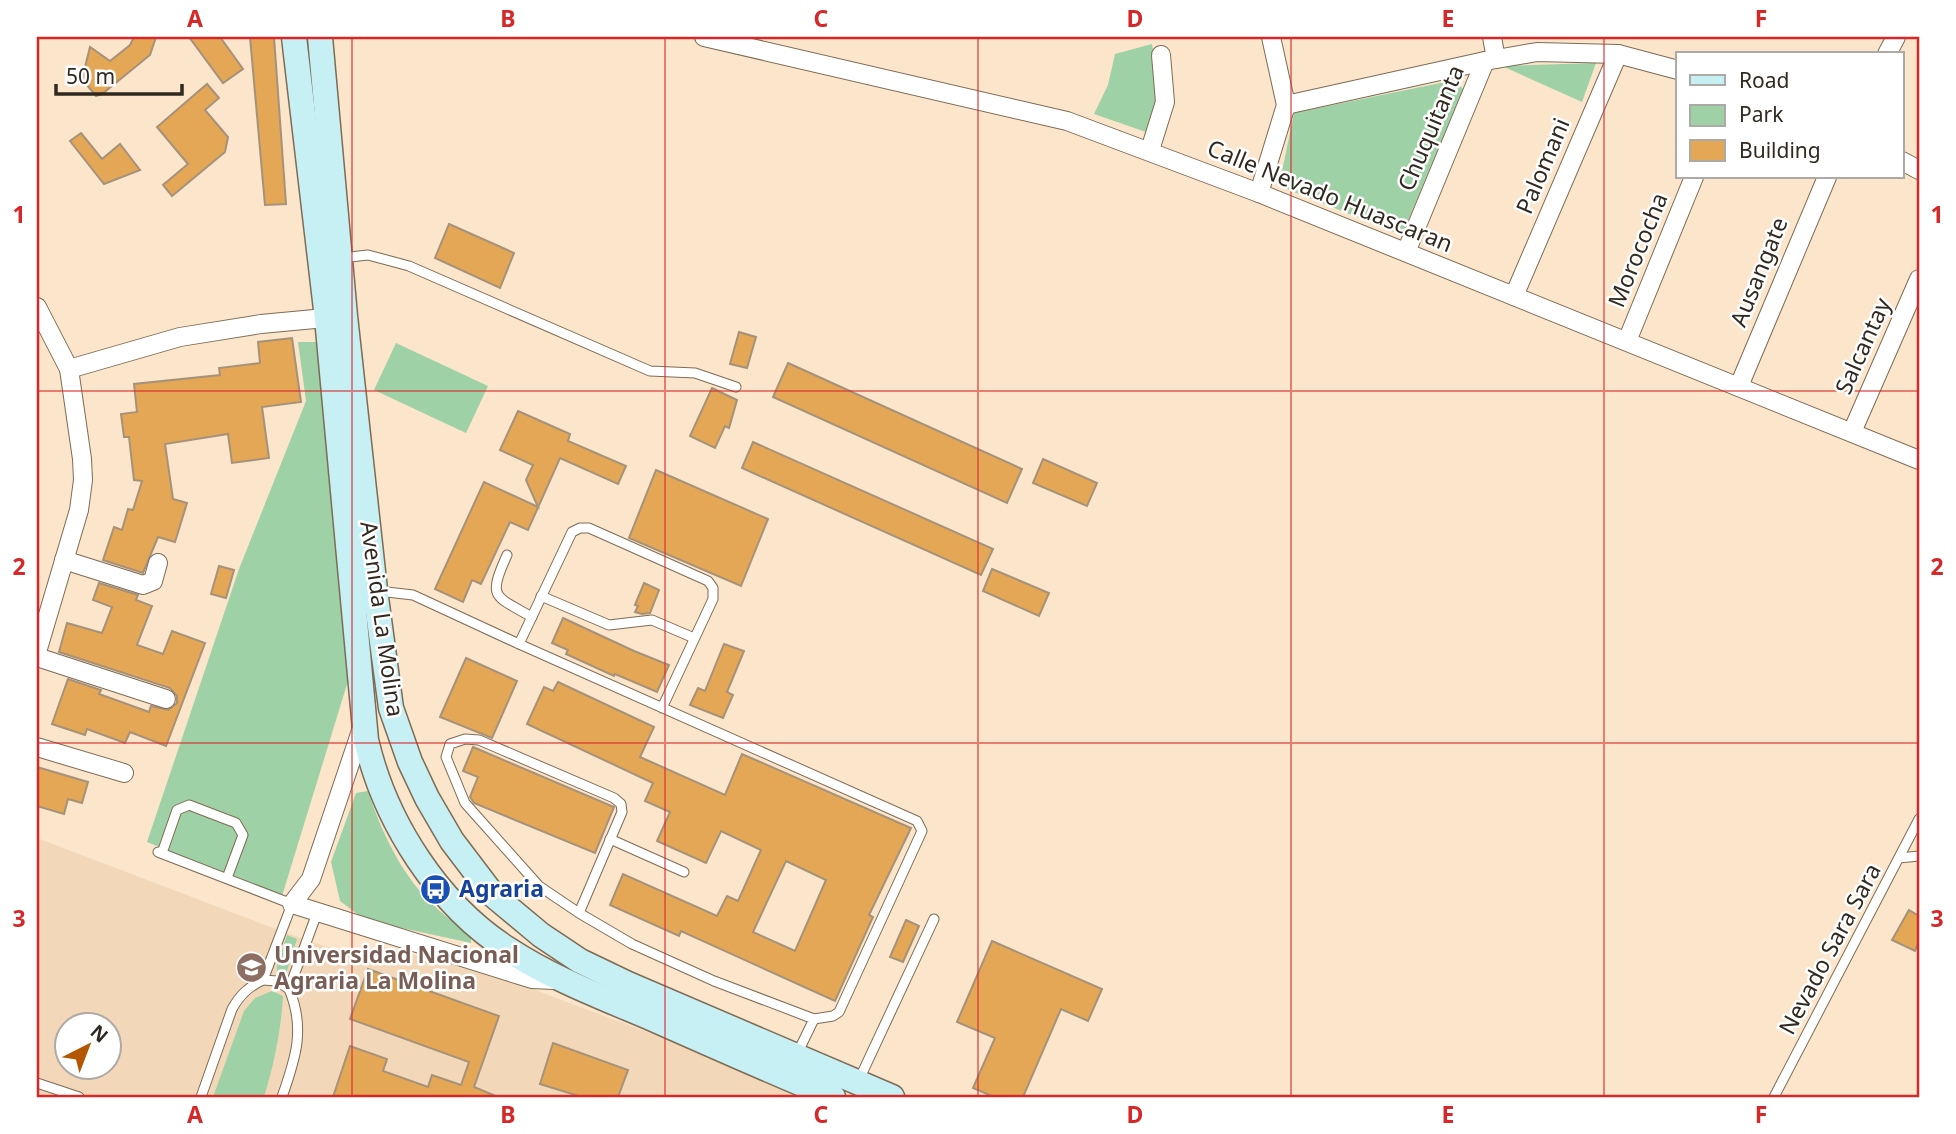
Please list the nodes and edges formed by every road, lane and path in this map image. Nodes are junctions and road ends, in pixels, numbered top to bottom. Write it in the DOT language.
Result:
graph roads {
  1 [pos="294,37"];
  2 [pos="320,37"];
  3 [pos="704,37"];
  4 [pos="1271,37"];
  5 [pos="1493,37"];
  6 [pos="1618,54"];
  7 [pos="1161,55"];
  8 [pos="1491,60"];
  9 [pos="1676,69"];
  10 [pos="1286,106"];
  11 [pos="1150,150"];
  12 [pos="1694,178"];
  13 [pos="1827,178"];
  14 [pos="1259,193"];
  15 [pos="1405,252"];
  16 [pos="340,258"];
  17 [pos="1919,279"];
  18 [pos="1514,296"];
  19 [pos="37,307"];
  20 [pos="336,317"];
  21 [pos="1626,341"];
  22 [pos="69,369"];
  23 [pos="736,387"];
  24 [pos="1739,387"];
  25 [pos="1852,432"];
  26 [pos="1919,460"];
  27 [pos="507,555"];
  28 [pos="64,560"];
  29 [pos="158,563"];
  30 [pos="374,590"];
  31 [pos="541,597"];
  32 [pos="531,617"];
  33 [pos="694,638"];
  34 [pos="519,643"];
  35 [pos="37,654"];
  36 [pos="166,699"];
  37 [pos="391,708"];
  38 [pos="662,708"];
  39 [pos="364,723"];
  40 [pos="37,747"];
  41 [pos="124,773"];
  42 [pos="1919,819"];
  43 [pos="610,839"];
  44 [pos="1919,856"];
  45 [pos="1899,858"];
  46 [pos="684,872"];
  47 [pos="227,878"];
  48 [pos="311,879"];
  49 [pos="292,904"];
  50 [pos="317,913"];
  51 [pos="579,913"];
  52 [pos="934,919"];
  53 [pos="580,961"];
  54 [pos="561,979"];
  55 [pos="263,980"];
  56 [pos="289,989"];
  57 [pos="814,1019"];
  58 [pos="796,1057"];
  59 [pos="37,1083"];
  60 [pos="857,1083"];
  61 [pos="79,1097"];
  62 [pos="201,1097"];
  63 [pos="282,1097"];
  64 [pos="833,1097"];
  65 [pos="891,1097"];
  66 [pos="1774,1097"];
  1 -- 20 [label="main road, Avenida La Molina"];
  2 -- 16 [label="main road, Avenida La Molina"];
  3 -- 11 [label="street, Calle Nevado Huascaran"];
  4 -- 10 [label="street"];
  5 -- 8 [label="street"];
  6 -- 8 [label="street"];
  6 -- 9 [label="street"];
  6 -- 18 [label="street, Palomani"];
  7 -- 11 [label="street"];
  8 -- 10 [label="street"];
  8 -- 15 [label="street, Chuquitanta"];
  10 -- 14 [label="street"];
  11 -- 14 [label="street, Calle Nevado Huascaran"];
  12 -- 21 [label="street, Morococha"];
  13 -- 24 [label="street, Ausangate"];
  14 -- 15 [label="street, Calle Nevado Huascaran"];
  15 -- 18 [label="street, Calle Nevado Huascaran"];
  16 -- 20 [label="main road, Avenida La Molina"];
  16 -- 23 [label="lane"];
  17 -- 25 [label="street, Salcantay"];
  18 -- 21 [label="street, Calle Nevado Huascaran"];
  19 -- 22 [label="street"];
  20 -- 22 [label="street"];
  20 -- 30 [label="main road, Avenida La Molina"];
  20 -- 39 [label="main road, Avenida La Molina"];
  21 -- 24 [label="street, Calle Nevado Huascaran"];
  22 -- 28 [label="street"];
  24 -- 25 [label="street, Calle Nevado Huascaran"];
  25 -- 26 [label="street, Calle Nevado Huascaran"];
  27 -- 32 [label="lane"];
  28 -- 29 [label="street"];
  28 -- 35 [label="street"];
  30 -- 34 [label="lane"];
  30 -- 37 [label="main road, Avenida La Molina"];
  31 -- 32 [label="lane"];
  31 -- 33 [label="lane"];
  31 -- 33 [label="lane"];
  32 -- 34 [label="lane"];
  33 -- 38 [label="lane"];
  34 -- 38 [label="lane"];
  35 -- 36 [label="street"];
  37 -- 39 [label="main road"];
  37 -- 53 [label="main road, Avenida La Molina"];
  38 -- 57 [label="lane"];
  39 -- 48 [label="street"];
  39 -- 54 [label="main road, Avenida La Molina"];
  40 -- 41 [label="street"];
  42 -- 45 [label="lane, Nevado Sara Sara"];
  43 -- 46 [label="lane"];
  43 -- 51 [label="lane"];
  43 -- 51 [label="lane"];
  44 -- 45 [label="lane"];
  45 -- 66 [label="lane, Nevado Sara Sara"];
  47 -- 47 [label="lane"];
  47 -- 49 [label="lane"];
  48 -- 49 [label="street"];
  48 -- 50 [label="street"];
  49 -- 50 [label="street"];
  49 -- 55 [label="lane"];
  50 -- 54 [label="street"];
  50 -- 56 [label="lane"];
  51 -- 57 [label="lane"];
  52 -- 60 [label="lane"];
  53 -- 54 [label="main road"];
  53 -- 58 [label="main road, Avenida La Molina"];
  54 -- 64 [label="main road, Avenida La Molina"];
  55 -- 56 [label="lane"];
  55 -- 62 [label="lane"];
  56 -- 63 [label="lane"];
  57 -- 58 [label="lane"];
  58 -- 60 [label="main road, Avenida La Molina"];
  59 -- 61 [label="lane"];
  60 -- 65 [label="main road, Avenida La Molina"];
}
